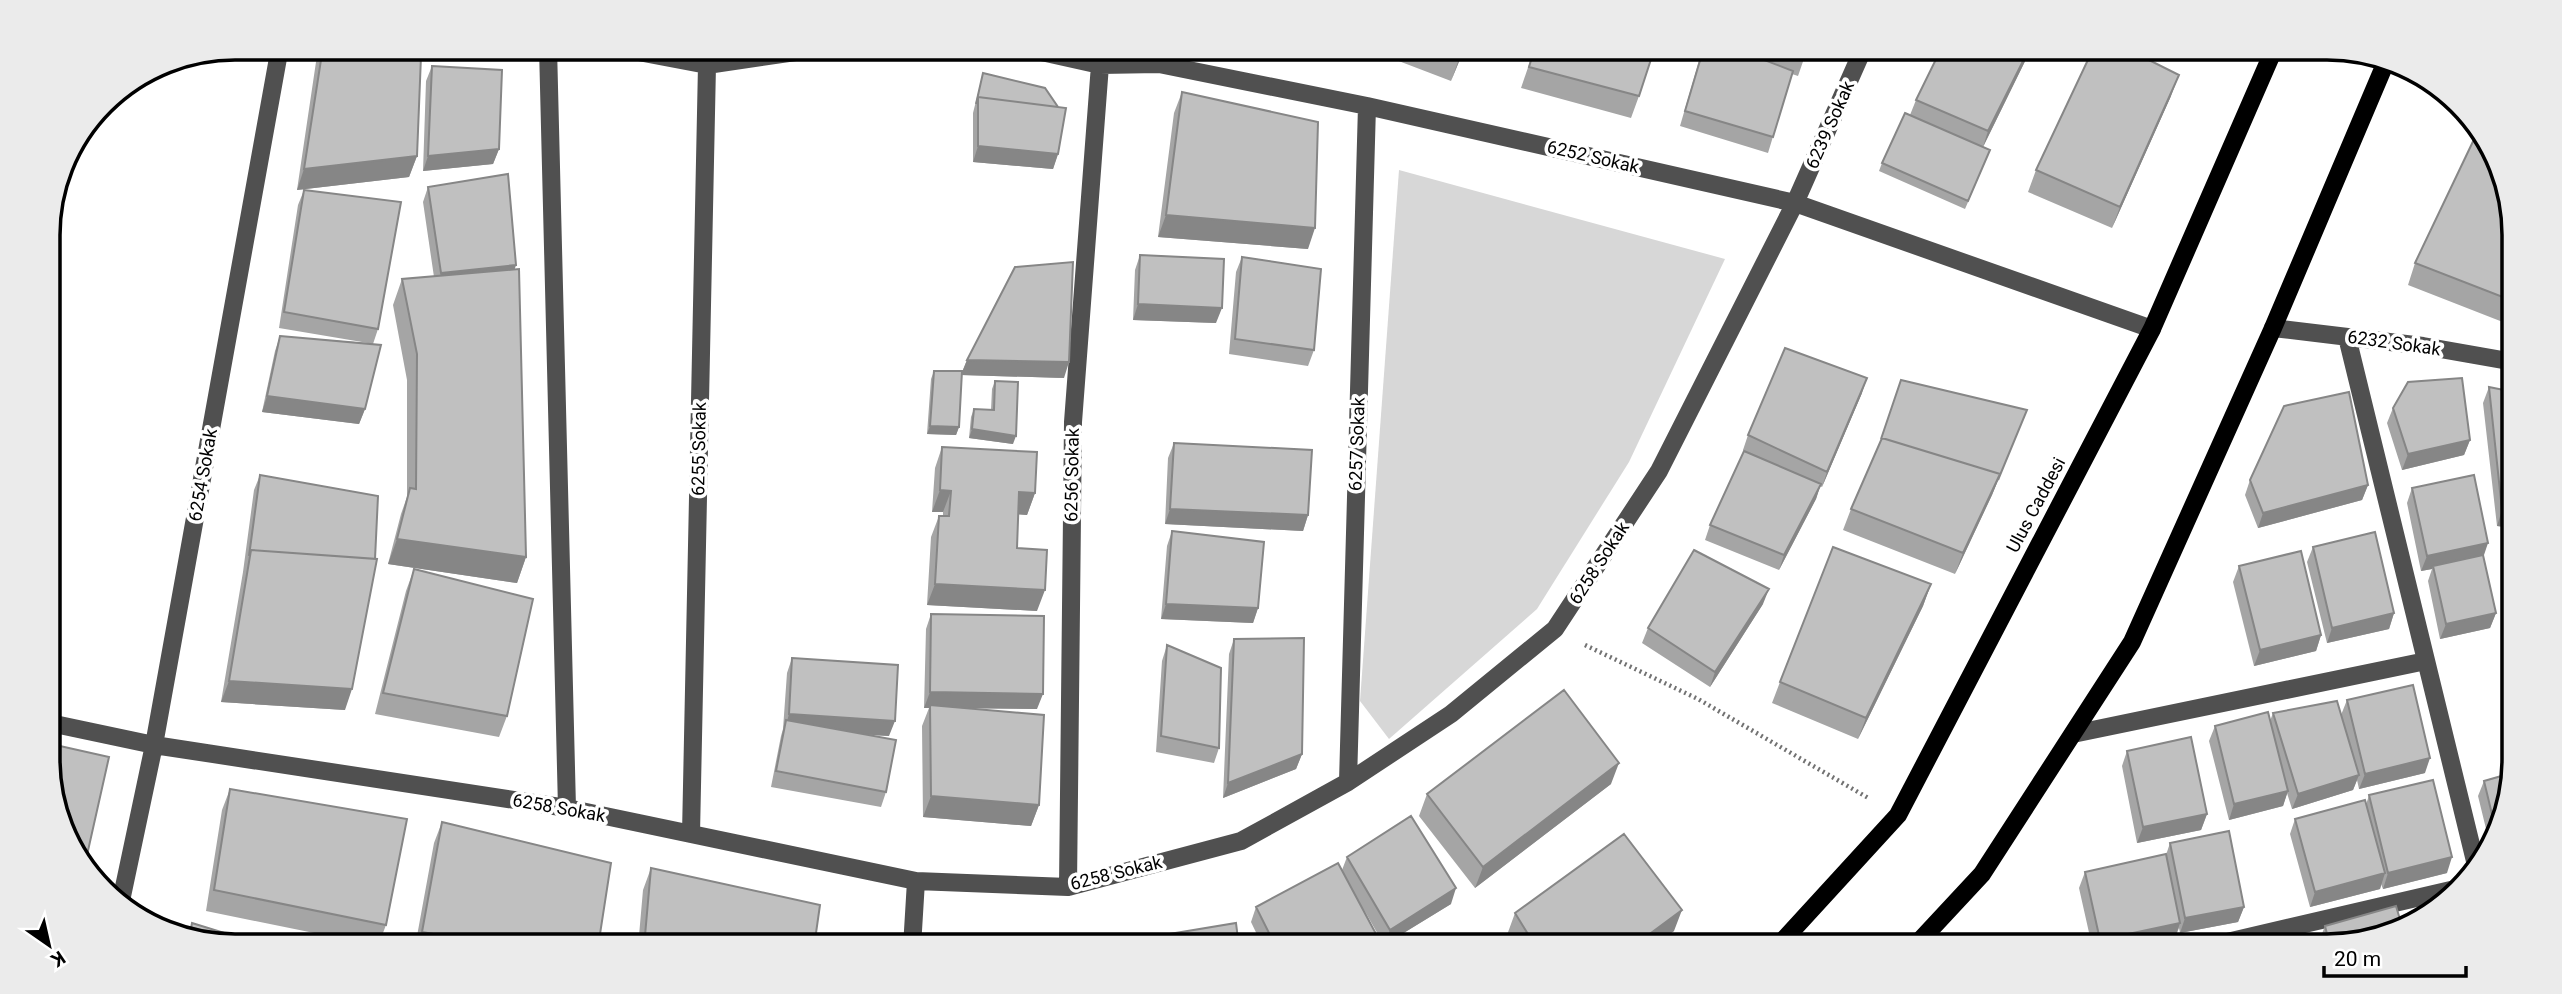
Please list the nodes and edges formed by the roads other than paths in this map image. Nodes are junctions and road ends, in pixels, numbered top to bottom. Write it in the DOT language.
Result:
graph roads {
  1 [pos="278,60"];
  2 [pos="548,60"];
  3 [pos="681,60"];
  4 [pos="741,60"];
  5 [pos="1078,60"];
  6 [pos="1134,60"];
  7 [pos="1177,60"];
  8 [pos="1858,60"];
  9 [pos="2269,60"];
  10 [pos="707,65"];
  11 [pos="1100,65"];
  12 [pos="2383,69"];
  13 [pos="1367,106"];
  14 [pos="1795,203"];
  15 [pos="2273,328"];
  16 [pos="2152,329"];
  17 [pos="2347,337"];
  18 [pos="2502,360"];
  19 [pos="2426,661"];
  20 [pos="60,725"];
  21 [pos="2073,734"];
  22 [pos="154,745"];
  23 [pos="1348,782"];
  24 [pos="567,808"];
  25 [pos="691,834"];
  26 [pos="2473,855"];
  27 [pos="916,881"];
  28 [pos="1068,887"];
  29 [pos="2440,892"];
  30 [pos="123,894"];
  31 [pos="913,934"];
  32 [pos="1789,934"];
  33 [pos="1926,934"];
  34 [pos="2262,934"];
  1 -- 22 [label="street, 6254 Sokak"];
  2 -- 24 [label="street"];
  3 -- 10 [label="street"];
  4 -- 10 [label="street"];
  5 -- 11 [label="street, 6252 Sokak"];
  6 -- 11 [label="street, 6252 Sokak"];
  7 -- 13 [label="street, 6252 Sokak"];
  8 -- 14 [label="street, 6239 Sokak"];
  9 -- 16 [label="main road, Ulus Caddesi"];
  10 -- 25 [label="street, 6255 Sokak"];
  11 -- 28 [label="street, 6256 Sokak"];
  12 -- 15 [label="main road"];
  13 -- 14 [label="street, 6252 Sokak"];
  13 -- 23 [label="street, 6257 Sokak"];
  14 -- 16 [label="street, 6252 Sokak"];
  14 -- 23 [label="street, 6258 Sokak"];
  15 -- 17 [label="street, 6232 Sokak"];
  15 -- 21 [label="main road"];
  16 -- 32 [label="main road, Ulus Caddesi"];
  17 -- 18 [label="street, 6232 Sokak"];
  17 -- 19 [label="street"];
  19 -- 21 [label="street"];
  19 -- 26 [label="street"];
  20 -- 22 [label="street, 6258 Sokak"];
  21 -- 33 [label="main road"];
  22 -- 24 [label="street, 6258 Sokak"];
  22 -- 30 [label="street, 6254 Sokak"];
  23 -- 28 [label="street, 6258 Sokak"];
  24 -- 25 [label="street, 6258 Sokak"];
  25 -- 27 [label="street, 6258 Sokak"];
  27 -- 28 [label="street, 6258 Sokak"];
  27 -- 31 [label="street"];
  29 -- 34 [label="street"];
}
